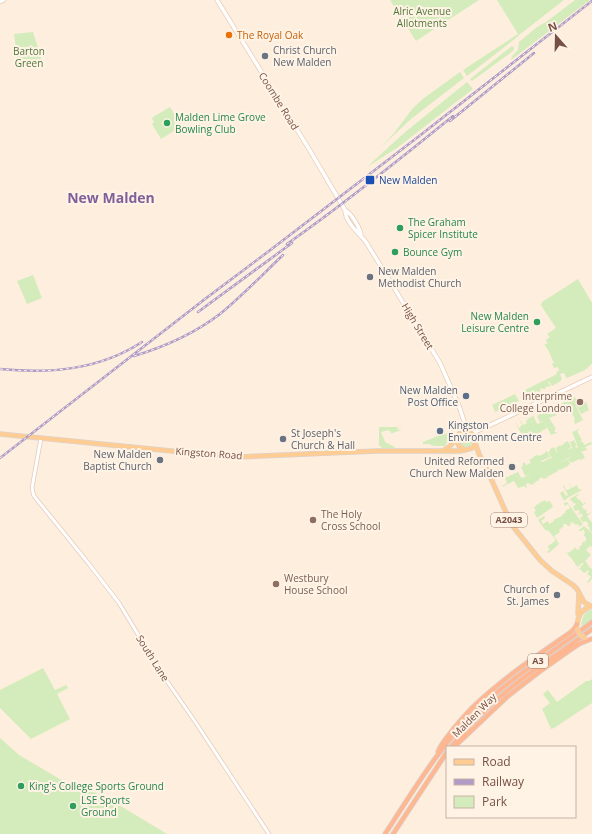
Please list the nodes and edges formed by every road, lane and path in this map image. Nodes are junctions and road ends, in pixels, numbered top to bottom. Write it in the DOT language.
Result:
graph roads {
  1 [pos="4,0"];
  2 [pos="217,0"];
  3 [pos="0,2"];
  4 [pos="341,202"];
  5 [pos="592,377"];
  6 [pos="464,421"];
  7 [pos="484,428"];
  8 [pos="469,431"];
  9 [pos="0,434"];
  10 [pos="458,436"];
  11 [pos="41,438"];
  12 [pos="476,441"];
  13 [pos="467,449"];
  14 [pos="444,450"];
  15 [pos="479,454"];
  16 [pos="579,593"];
  17 [pos="591,606"];
  18 [pos="578,617"];
  19 [pos="592,622"];
  20 [pos="577,627"];
  21 [pos="592,629"];
  22 [pos="592,639"];
  23 [pos="453,746"];
  24 [pos="453,746"];
  25 [pos="446,754"];
  26 [pos="436,756"];
  27 [pos="269,834"];
  28 [pos="385,834"];
  29 [pos="393,834"];
  1 -- 3 [label="street"];
  2 -- 4 [label="main road, Coombe Road"];
  4 -- 6 [label="main road, High Street"];
  5 -- 7 [label="main road"];
  6 -- 8 [label="main road, High Street"];
  6 -- 10 [label="main road"];
  7 -- 8 [label="main road"];
  7 -- 12 [label="main road"];
  8 -- 10 [label="main road"];
  8 -- 12 [label="main road"];
  9 -- 11 [label="main road, Kingston Road"];
  10 -- 13 [label="main road"];
  10 -- 14 [label="main road"];
  11 -- 14 [label="main road, Kingston Road"];
  11 -- 27 [label="street, South Lane"];
  12 -- 13 [label="main road"];
  12 -- 15 [label="main road, A2043"];
  13 -- 14 [label="main road, Kingston Road"];
  13 -- 15 [label="main road"];
  15 -- 16 [label="main road, A2043"];
  16 -- 17 [label="main road, A2043"];
  16 -- 18 [label="main road"];
  17 -- 18 [label="main road"];
  18 -- 20 [label="main road"];
  19 -- 26 [label="highway, Malden Way / A3"];
  20 -- 22 [label="main road, bridge"];
  20 -- 26 [label="highway"];
  21 -- 23 [label="highway, Malden Way / A3"];
  22 -- 24 [label="highway"];
  25 -- 29 [label="highway"];
  26 -- 28 [label="highway, Malden Way / A3"];
}
